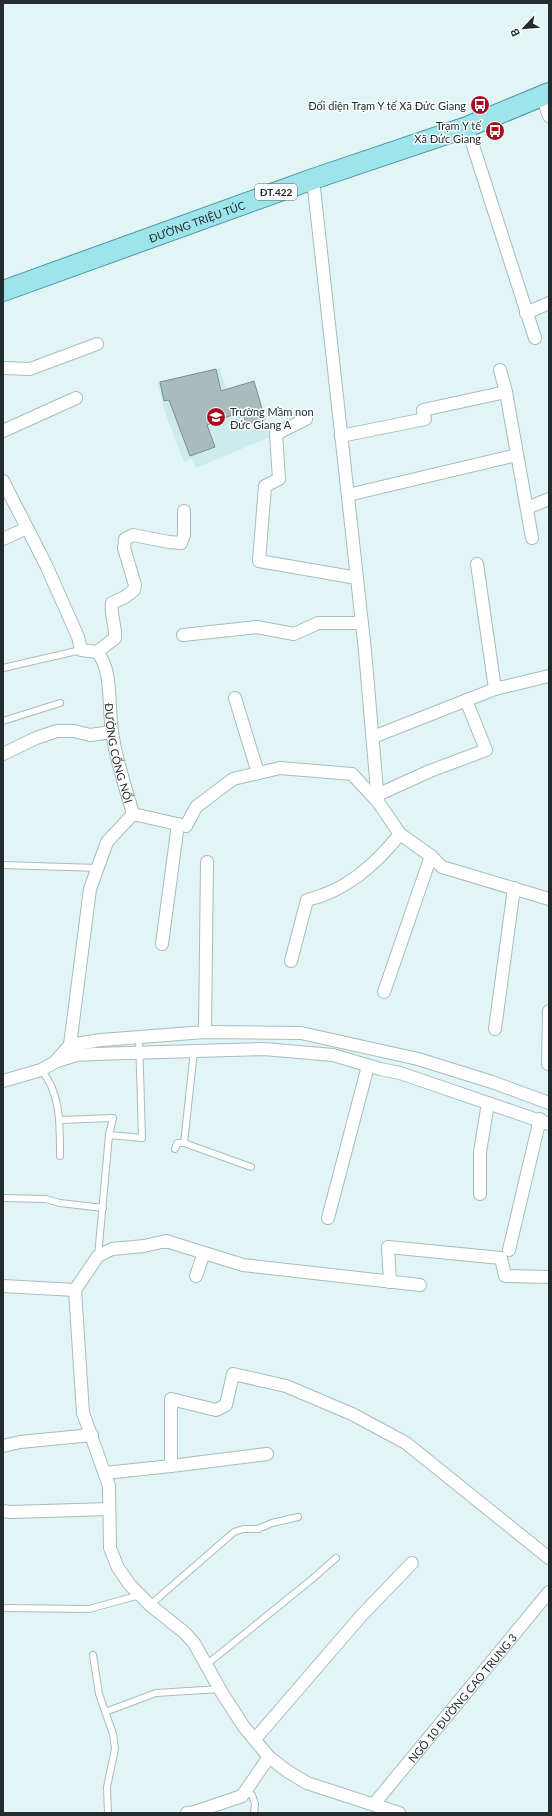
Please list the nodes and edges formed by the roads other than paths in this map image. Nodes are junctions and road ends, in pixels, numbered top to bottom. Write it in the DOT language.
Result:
graph roads {
  1 [pos="546,95"];
  2 [pos="549,116"];
  3 [pos="467,127"];
  4 [pos="313,179"];
  5 [pos="3,291"];
  6 [pos="549,303"];
  7 [pos="526,313"];
  8 [pos="535,338"];
  9 [pos="97,344"];
  10 [pos="3,368"];
  11 [pos="500,370"];
  12 [pos="506,392"];
  13 [pos="76,398"];
  14 [pos="306,419"];
  15 [pos="3,431"];
  16 [pos="341,436"];
  17 [pos="517,455"];
  18 [pos="3,482"];
  19 [pos="348,495"];
  20 [pos="549,499"];
  21 [pos="527,508"];
  22 [pos="184,511"];
  23 [pos="27,528"];
  24 [pos="532,538"];
  25 [pos="3,539"];
  26 [pos="477,564"];
  27 [pos="357,578"];
  28 [pos="362,623"];
  29 [pos="183,635"];
  30 [pos="81,650"];
  31 [pos="97,652"];
  32 [pos="3,668"];
  33 [pos="549,676"];
  34 [pos="495,689"];
  35 [pos="235,698"];
  36 [pos="466,700"];
  37 [pos="60,703"];
  38 [pos="3,721"];
  39 [pos="112,732"];
  40 [pos="373,737"];
  41 [pos="3,754"];
  42 [pos="258,773"];
  43 [pos="378,799"];
  44 [pos="133,814"];
  45 [pos="178,824"];
  46 [pos="400,834"];
  47 [pos="430,856"];
  48 [pos="207,862"];
  49 [pos="3,865"];
  50 [pos="98,868"];
  51 [pos="514,888"];
  52 [pos="549,899"];
  53 [pos="162,944"];
  54 [pos="292,961"];
  55 [pos="384,992"];
  56 [pos="549,1011"];
  57 [pos="495,1029"];
  58 [pos="204,1032"];
  59 [pos="138,1038"];
  60 [pos="70,1045"];
  61 [pos="194,1051"];
  62 [pos="139,1053"];
  63 [pos="55,1062"];
  64 [pos="548,1064"];
  65 [pos="368,1066"];
  66 [pos="41,1070"];
  67 [pos="3,1081"];
  68 [pos="488,1103"];
  69 [pos="549,1103"];
  70 [pos="60,1120"];
  71 [pos="544,1122"];
  72 [pos="109,1135"];
  73 [pos="184,1143"];
  74 [pos="175,1149"];
  75 [pos="60,1156"];
  76 [pos="251,1168"];
  77 [pos="480,1194"];
  78 [pos="3,1198"];
  79 [pos="103,1208"];
  80 [pos="328,1218"];
  81 [pos="509,1250"];
  82 [pos="204,1253"];
  83 [pos="98,1256"];
  84 [pos="196,1276"];
  85 [pos="549,1277"];
  86 [pos="390,1282"];
  87 [pos="420,1285"];
  88 [pos="3,1286"];
  89 [pos="75,1290"];
  90 [pos="92,1435"];
  91 [pos="3,1446"];
  92 [pos="268,1454"];
  93 [pos="171,1466"];
  94 [pos="105,1473"];
  95 [pos="109,1509"];
  96 [pos="3,1511"];
  97 [pos="298,1517"];
  98 [pos="336,1558"];
  99 [pos="549,1558"];
  100 [pos="412,1563"];
  101 [pos="549,1592"];
  102 [pos="140,1595"];
  103 [pos="150,1605"];
  104 [pos="3,1608"];
  105 [pos="93,1655"];
  106 [pos="206,1666"];
  107 [pos="220,1689"];
  108 [pos="105,1712"];
  109 [pos="255,1739"];
  110 [pos="269,1757"];
  111 [pos="246,1792"];
  112 [pos="374,1804"];
  113 [pos="108,1813"];
  114 [pos="187,1813"];
  115 [pos="254,1813"];
  116 [pos="399,1813"];
  1 -- 2 [label="street"];
  1 -- 3 [label="main road, ĐƯỜNG TRIỆU TÚC / ĐT.422"];
  3 -- 4 [label="main road, ĐƯỜNG TRIỆU TÚC / ĐT.422"];
  3 -- 7 [label="street"];
  4 -- 5 [label="main road, ĐƯỜNG TRIỆU TÚC / ĐT.422"];
  4 -- 16 [label="street"];
  6 -- 7 [label="street"];
  7 -- 8 [label="street"];
  9 -- 10 [label="street"];
  11 -- 12 [label="street"];
  12 -- 16 [label="street"];
  12 -- 17 [label="street"];
  13 -- 15 [label="street"];
  14 -- 27 [label="street"];
  16 -- 19 [label="street"];
  17 -- 19 [label="street"];
  17 -- 21 [label="street"];
  18 -- 23 [label="street"];
  19 -- 27 [label="street"];
  20 -- 21 [label="street"];
  21 -- 24 [label="street"];
  22 -- 31 [label="street"];
  23 -- 25 [label="street"];
  23 -- 30 [label="street"];
  26 -- 34 [label="street"];
  27 -- 28 [label="street"];
  28 -- 29 [label="street"];
  28 -- 40 [label="street"];
  30 -- 31 [label="street"];
  30 -- 32 [label="lane"];
  31 -- 39 [label="street, ĐƯỜNG CỔNG NỔI"];
  33 -- 34 [label="street"];
  34 -- 36 [label="street"];
  35 -- 42 [label="street"];
  36 -- 40 [label="street"];
  36 -- 43 [label="street"];
  37 -- 38 [label="lane"];
  39 -- 41 [label="street"];
  39 -- 44 [label="street, ĐƯỜNG CỔNG NỔI"];
  40 -- 43 [label="street"];
  42 -- 43 [label="street"];
  42 -- 45 [label="street"];
  43 -- 46 [label="street"];
  44 -- 45 [label="street"];
  44 -- 50 [label="street, ĐƯỜNG CỔNG NỔI"];
  45 -- 53 [label="street"];
  46 -- 47 [label="street"];
  46 -- 54 [label="street"];
  47 -- 51 [label="street"];
  47 -- 55 [label="street"];
  48 -- 58 [label="street"];
  49 -- 50 [label="lane"];
  50 -- 60 [label="street, ĐƯỜNG CỔNG NỔI"];
  51 -- 52 [label="street"];
  51 -- 57 [label="street"];
  56 -- 64 [label="street"];
  58 -- 59 [label="street"];
  58 -- 69 [label="street"];
  59 -- 60 [label="street"];
  59 -- 62 [label="lane"];
  60 -- 63 [label="street"];
  61 -- 62 [label="street"];
  61 -- 65 [label="street"];
  61 -- 73 [label="lane"];
  62 -- 63 [label="street"];
  62 -- 72 [label="lane"];
  63 -- 66 [label="street"];
  65 -- 68 [label="street"];
  65 -- 80 [label="street"];
  66 -- 67 [label="street"];
  66 -- 70 [label="lane"];
  68 -- 71 [label="street"];
  68 -- 77 [label="street"];
  70 -- 72 [label="lane"];
  70 -- 75 [label="lane"];
  71 -- 81 [label="street"];
  72 -- 79 [label="lane"];
  73 -- 74 [label="lane"];
  73 -- 76 [label="lane"];
  78 -- 79 [label="lane"];
  79 -- 83 [label="lane"];
  82 -- 83 [label="street"];
  82 -- 84 [label="street"];
  82 -- 86 [label="street"];
  83 -- 89 [label="street"];
  85 -- 86 [label="street"];
  86 -- 87 [label="street"];
  88 -- 89 [label="street"];
  89 -- 90 [label="street"];
  90 -- 91 [label="street"];
  90 -- 94 [label="street"];
  92 -- 93 [label="street"];
  93 -- 94 [label="street"];
  93 -- 99 [label="street"];
  94 -- 95 [label="street"];
  95 -- 96 [label="street"];
  95 -- 102 [label="street"];
  97 -- 103 [label="lane"];
  98 -- 106 [label="lane"];
  100 -- 109 [label="street"];
  101 -- 112 [label="street, NGÕ 10 ĐƯỜNG CAO TRUNG 3"];
  102 -- 103 [label="street"];
  102 -- 104 [label="lane"];
  103 -- 106 [label="street"];
  105 -- 108 [label="lane"];
  106 -- 107 [label="street"];
  107 -- 108 [label="lane"];
  107 -- 109 [label="street"];
  108 -- 113 [label="lane"];
  109 -- 110 [label="street"];
  110 -- 111 [label="street"];
  110 -- 112 [label="street"];
  111 -- 114 [label="street"];
  111 -- 115 [label="lane"];
  112 -- 116 [label="street"];
}
